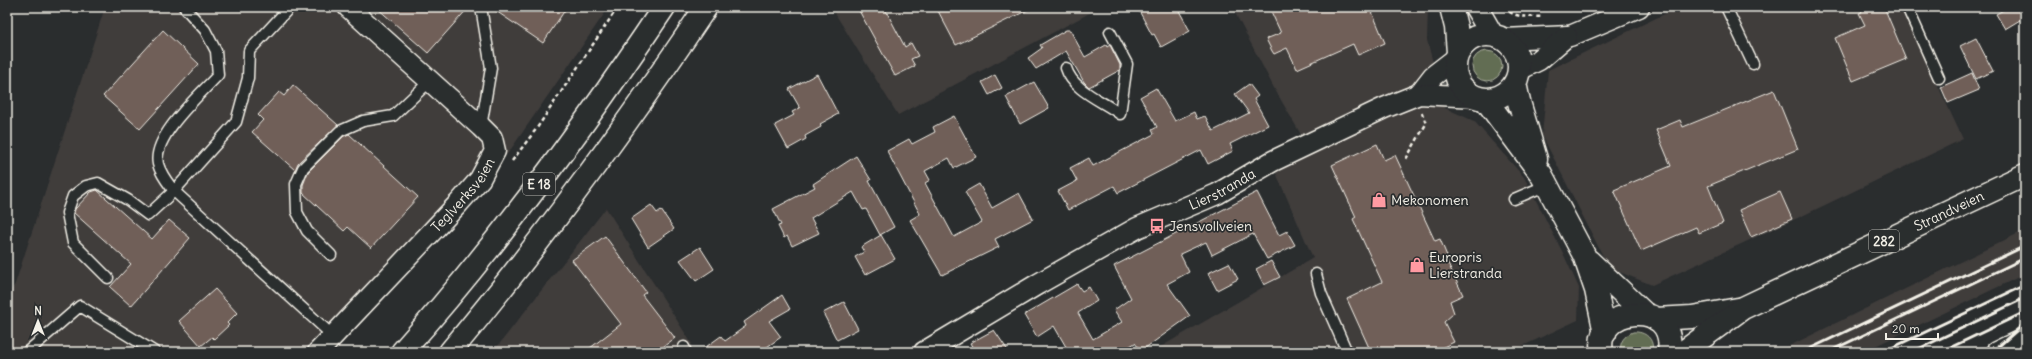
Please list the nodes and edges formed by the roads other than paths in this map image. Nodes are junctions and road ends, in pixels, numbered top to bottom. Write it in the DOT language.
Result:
graph roads {
  1 [pos="184,7"];
  2 [pos="290,7"];
  3 [pos="348,7"];
  4 [pos="481,7"];
  5 [pos="664,7"];
  6 [pos="706,7"];
  7 [pos="1451,7"];
  8 [pos="1476,7"];
  9 [pos="1639,7"];
  10 [pos="1726,7"];
  11 [pos="1907,7"];
  12 [pos="1110,32"];
  13 [pos="1568,36"];
  14 [pos="1498,37"];
  15 [pos="1457,56"];
  16 [pos="1753,64"];
  17 [pos="1066,68"];
  18 [pos="1517,76"];
  19 [pos="1939,78"];
  20 [pos="430,81"];
  21 [pos="1481,98"];
  22 [pos="1420,101"];
  23 [pos="481,126"];
  24 [pos="2025,175"];
  25 [pos="1544,179"];
  26 [pos="174,191"];
  27 [pos="1514,199"];
  28 [pos="331,255"];
  29 [pos="1584,255"];
  30 [pos="1316,274"];
  31 [pos="108,278"];
  32 [pos="1743,308"];
  33 [pos="1650,316"];
  34 [pos="333,336"];
  35 [pos="2025,338"];
  36 [pos="1601,346"];
  37 [pos="27,352"];
  38 [pos="155,352"];
  39 [pos="318,352"];
  40 [pos="402,352"];
  41 [pos="450,352"];
  42 [pos="924,352"];
  43 [pos="1347,352"];
  44 [pos="1669,352"];
  45 [pos="1683,352"];
  46 [pos="1996,352"];
  1 -- 26 [label="lane"];
  2 -- 26 [label="lane"];
  3 -- 20 [label="street, Teglverksveien"];
  4 -- 23 [label="lane"];
  5 -- 40 [label="main road, E 18"];
  6 -- 41 [label="main road, E 18"];
  7 -- 15 [label="main road"];
  8 -- 14 [label="main road"];
  9 -- 13 [label="street"];
  10 -- 16 [label="lane"];
  11 -- 19 [label="lane"];
  12 -- 17 [label="lane"];
  13 -- 14 [label="street"];
  13 -- 18 [label="street"];
  14 -- 15 [label="main road"];
  14 -- 18 [label="main road"];
  15 -- 21 [label="main road"];
  15 -- 22 [label="street, Lierstranda"];
  18 -- 21 [label="main road"];
  18 -- 25 [label="main road"];
  20 -- 23 [label="street, Teglverksveien"];
  20 -- 28 [label="lane"];
  21 -- 22 [label="street, Lierstranda"];
  21 -- 25 [label="main road"];
  22 -- 42 [label="street, Lierstranda"];
  23 -- 34 [label="street, Teglverksveien"];
  24 -- 32 [label="main road, Strandveien / 282"];
  25 -- 27 [label="lane"];
  25 -- 29 [label="main road"];
  26 -- 31 [label="lane"];
  26 -- 34 [label="lane"];
  29 -- 33 [label="main road"];
  29 -- 36 [label="main road"];
  30 -- 43 [label="lane"];
  32 -- 33 [label="main road, Strandveien / 282"];
  32 -- 45 [label="main road, Strandveien / 282"];
  33 -- 36 [label="main road, 282"];
  33 -- 44 [label="main road"];
  34 -- 39 [label="street, Teglverksveien"];
  35 -- 46 [label="street"];
  37 -- 38 [label="lane"];
}
